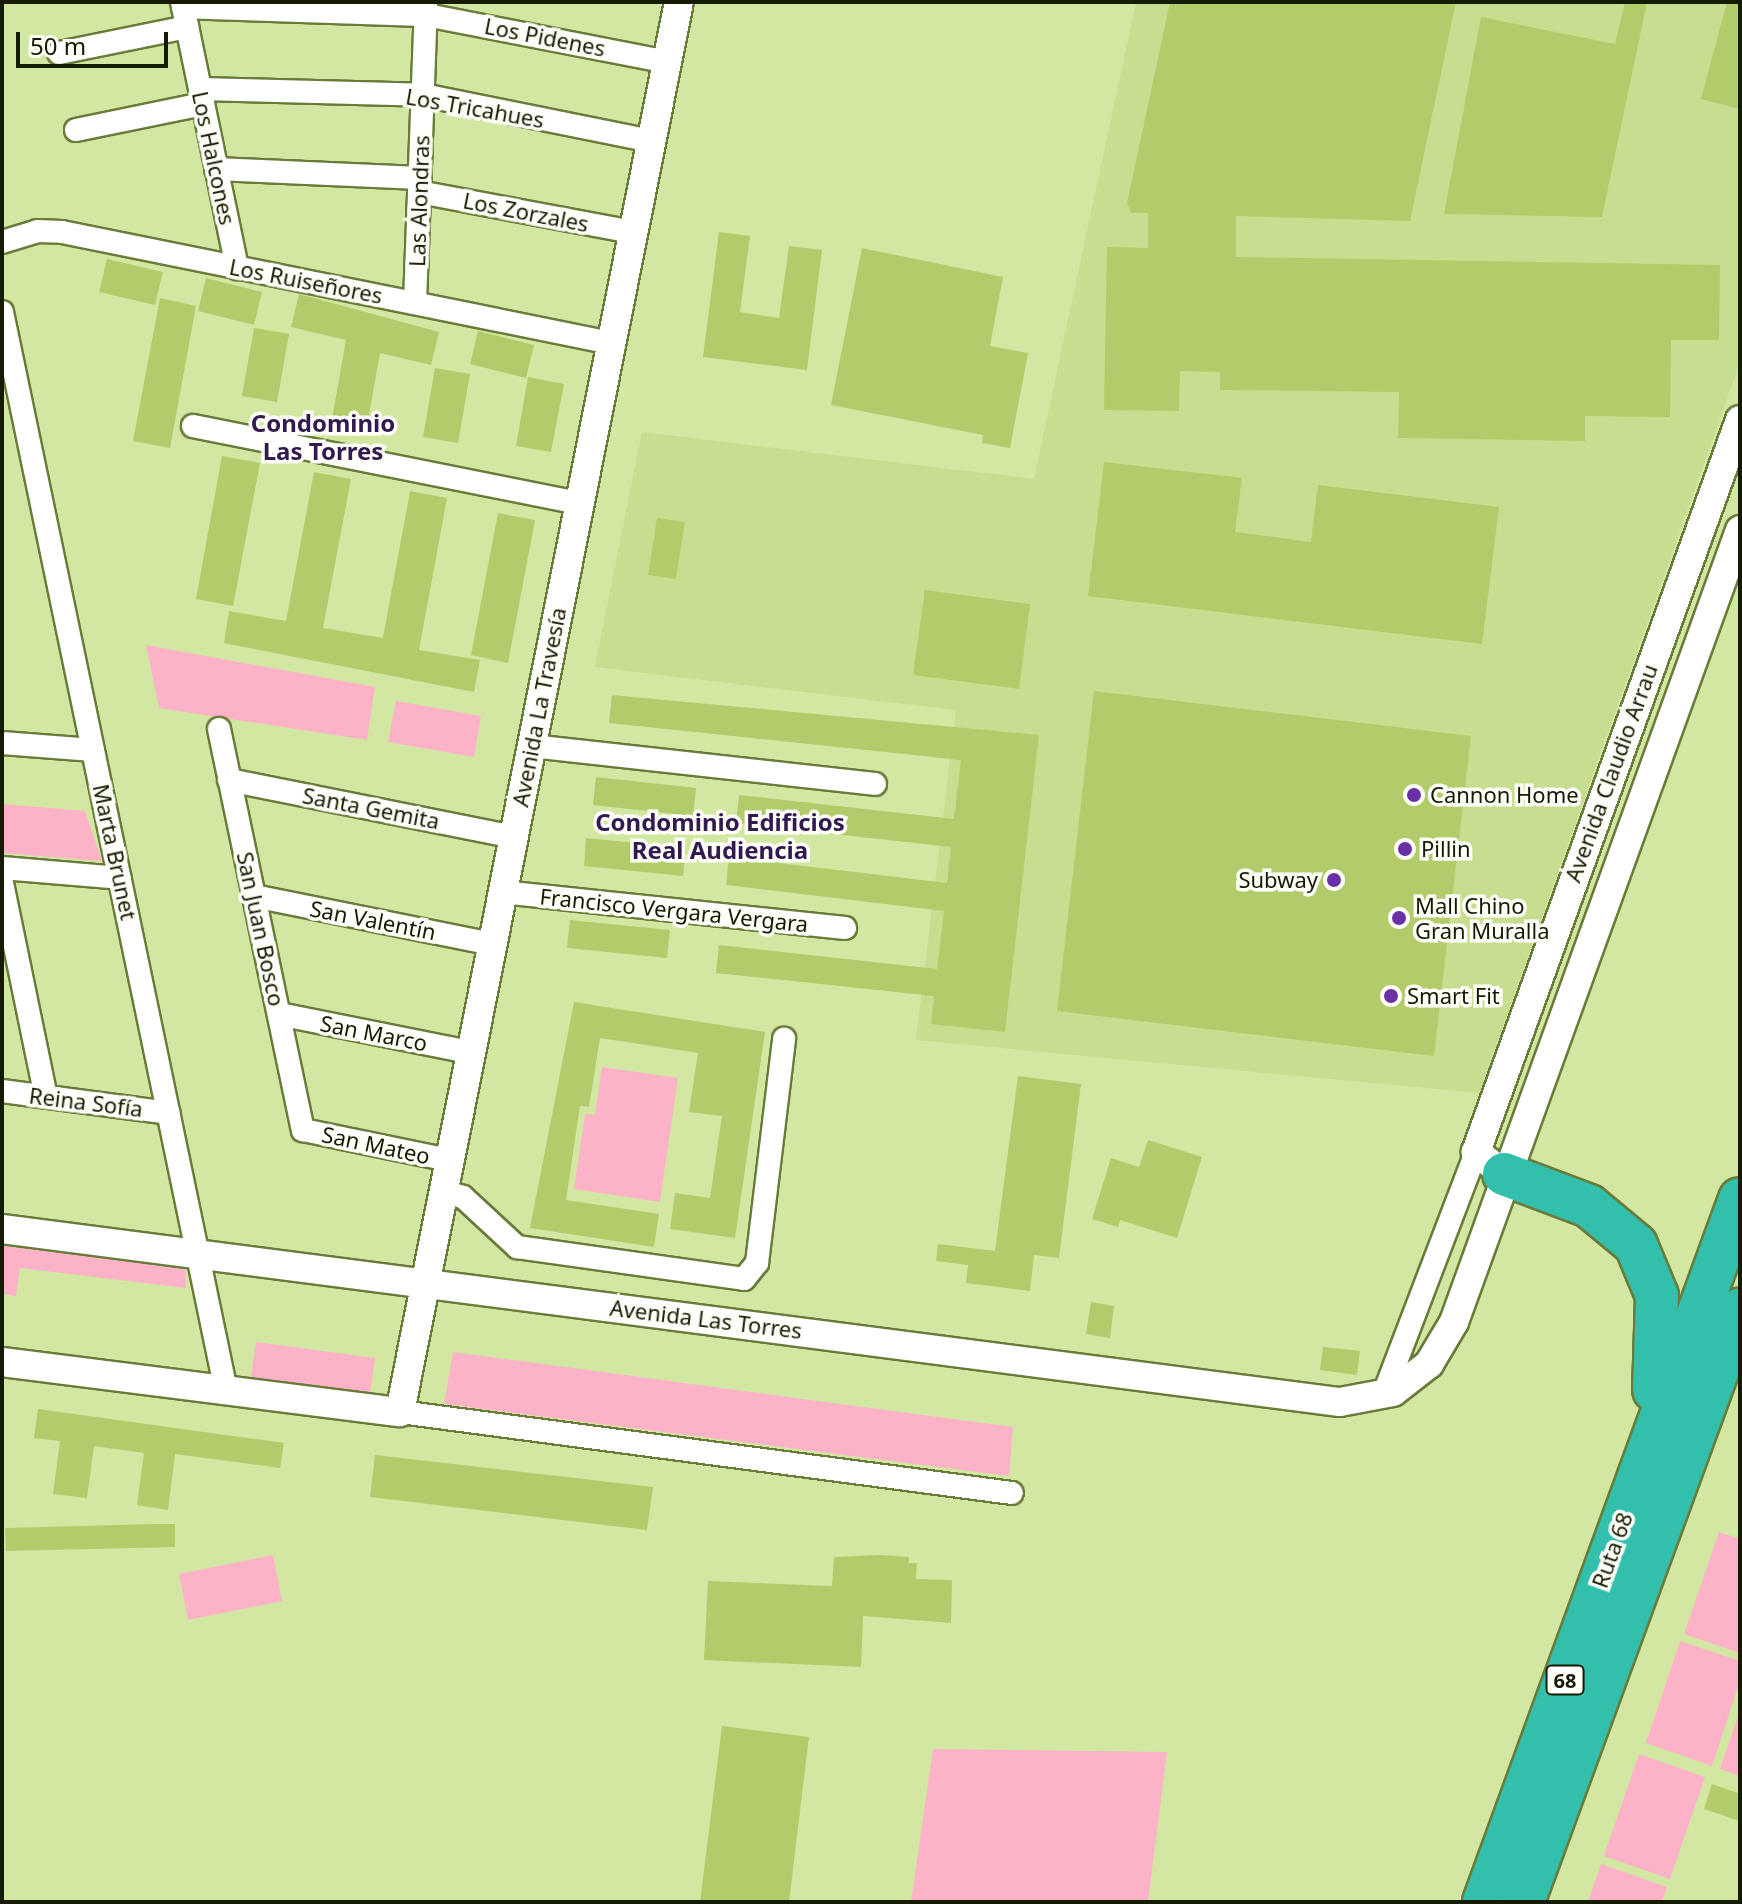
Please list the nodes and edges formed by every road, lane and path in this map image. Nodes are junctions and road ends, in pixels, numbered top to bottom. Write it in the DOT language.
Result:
graph roads {
  1 [pos="679,2"];
  2 [pos="426,8"];
  3 [pos="184,12"];
  4 [pos="59,53"];
  5 [pos="667,62"];
  6 [pos="423,95"];
  7 [pos="202,97"];
  8 [pos="76,130"];
  9 [pos="651,141"];
  10 [pos="216,169"];
  11 [pos="420,185"];
  12 [pos="633,232"];
  13 [pos="2,242"];
  14 [pos="237,268"];
  15 [pos="415,303"];
  16 [pos="2,312"];
  17 [pos="611,343"];
  18 [pos="1740,420"];
  19 [pos="193,426"];
  20 [pos="580,503"];
  21 [pos="1740,530"];
  22 [pos="219,729"];
  23 [pos="2,743"];
  24 [pos="531,746"];
  25 [pos="93,750"];
  26 [pos="229,780"];
  27 [pos="875,784"];
  28 [pos="513,837"];
  29 [pos="2,868"];
  30 [pos="120,878"];
  31 [pos="2,883"];
  32 [pos="502,892"];
  33 [pos="254,896"];
  34 [pos="845,928"];
  35 [pos="492,944"];
  36 [pos="279,1014"];
  37 [pos="784,1039"];
  38 [pos="470,1052"];
  39 [pos="2,1091"];
  40 [pos="46,1097"];
  41 [pos="169,1113"];
  42 [pos="303,1130"];
  43 [pos="449,1160"];
  44 [pos="1490,1163"];
  45 [pos="443,1191"];
  46 [pos="1740,1199"];
  47 [pos="2,1229"];
  48 [pos="200,1256"];
  49 [pos="424,1284"];
  50 [pos="1740,1309"];
  51 [pos="3,1368"];
  52 [pos="1395,1390"];
  53 [pos="226,1391"];
  54 [pos="400,1412"];
  55 [pos="1645,1458"];
  56 [pos="1012,1493"];
  57 [pos="1527,1897"];
  58 [pos="1484,1902"];
  1 -- 5 [label="street, Avenida La Travesía"];
  2 -- 3 [label="street, Los Pidenes"];
  2 -- 5 [label="street, Los Pidenes"];
  2 -- 6 [label="street, Las Alondras"];
  3 -- 4 [label="street, Los Pidenes"];
  3 -- 7 [label="street, Los Halcones"];
  5 -- 9 [label="street, Avenida La Travesía"];
  6 -- 7 [label="street, Los Tricahues"];
  6 -- 9 [label="street, Los Tricahues"];
  6 -- 11 [label="street, Las Alondras"];
  7 -- 8 [label="street, Los Tricahues"];
  7 -- 10 [label="street, Los Halcones"];
  9 -- 12 [label="street, Avenida La Travesía"];
  10 -- 11 [label="street, Los Zorzales"];
  10 -- 14 [label="street, Los Halcones"];
  11 -- 12 [label="street, Los Zorzales"];
  11 -- 15 [label="street, Las Alondras"];
  12 -- 17 [label="street, Avenida La Travesía"];
  13 -- 14 [label="street, Los Ruiseñores"];
  14 -- 15 [label="street, Los Ruiseñores"];
  15 -- 17 [label="street, Los Ruiseñores"];
  16 -- 25 [label="street, Marta Brunet"];
  17 -- 20 [label="street, Avenida La Travesía"];
  18 -- 44 [label="street, Avenida Claudio Arrau"];
  19 -- 20 [label="street"];
  20 -- 24 [label="street, Avenida La Travesía"];
  21 -- 44 [label="street, Avenida Claudio Arrau"];
  22 -- 26 [label="street, San Juan Bosco"];
  23 -- 25 [label="street"];
  24 -- 27 [label="street"];
  24 -- 28 [label="street, Avenida La Travesía"];
  25 -- 30 [label="street, Marta Brunet"];
  26 -- 28 [label="street, Santa Gemita"];
  26 -- 33 [label="street, San Juan Bosco"];
  28 -- 32 [label="street, Avenida La Travesía"];
  29 -- 30 [label="street"];
  30 -- 41 [label="street, Marta Brunet"];
  31 -- 40 [label="street"];
  32 -- 34 [label="street, Francisco Vergara Vergara"];
  32 -- 35 [label="street, Avenida La Travesía"];
  33 -- 35 [label="street, San Valentín"];
  33 -- 36 [label="street, San Juan Bosco"];
  35 -- 38 [label="street, Avenida La Travesía"];
  36 -- 38 [label="street, San Marco"];
  36 -- 42 [label="street, San Juan Bosco"];
  37 -- 45 [label="street"];
  38 -- 43 [label="street, Avenida La Travesía"];
  39 -- 40 [label="street, Reina Sofía"];
  40 -- 41 [label="street, Reina Sofía"];
  41 -- 48 [label="street, Marta Brunet"];
  42 -- 43 [label="street, San Mateo"];
  43 -- 45 [label="street, Avenida La Travesía"];
  44 -- 52 [label="street, Avenida Claudio Arrau"];
  44 -- 52 [label="street, Avenida Claudio Arrau"];
  44 -- 55 [label="highway"];
  45 -- 49 [label="street, Avenida La Travesía"];
  46 -- 55 [label="highway, Ruta 68 / 68"];
  47 -- 48 [label="street, Avenida Las Torres"];
  48 -- 49 [label="street, Avenida Las Torres"];
  48 -- 53 [label="street, Marta Brunet"];
  49 -- 52 [label="street, Avenida Las Torres"];
  49 -- 54 [label="street, Avenida La Travesía"];
  50 -- 57 [label="highway, Ruta 68 / 68"];
  51 -- 53 [label="street"];
  53 -- 54 [label="street"];
  54 -- 56 [label="street"];
  55 -- 58 [label="highway, Ruta 68 / 68"];
}
